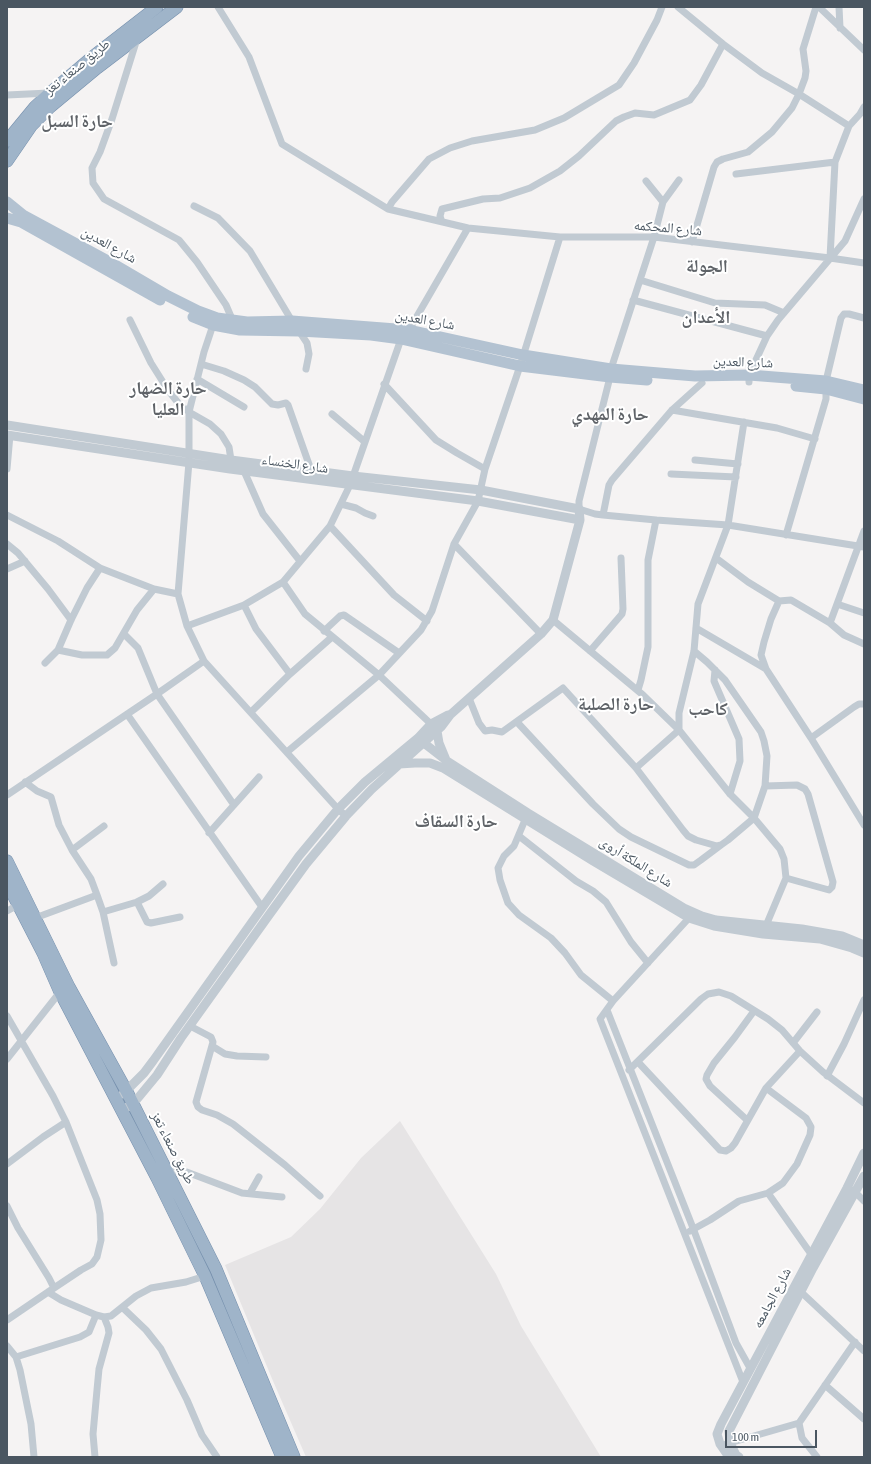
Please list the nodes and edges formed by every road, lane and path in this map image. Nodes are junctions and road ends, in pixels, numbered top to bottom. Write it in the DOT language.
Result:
graph roads {
  1 [pos="157,7"];
  2 [pos="177,7"];
  3 [pos="218,7"];
  4 [pos="662,7"];
  5 [pos="678,7"];
  6 [pos="818,7"];
  7 [pos="839,7"];
  8 [pos="840,28"];
  9 [pos="138,37"];
  10 [pos="723,44"];
  11 [pos="864,50"];
  12 [pos="50,93"];
  13 [pos="799,94"];
  14 [pos="7,95"];
  15 [pos="864,107"];
  16 [pos="848,126"];
  17 [pos="7,141"];
  18 [pos="7,161"];
  19 [pos="835,162"];
  20 [pos="736,174"];
  21 [pos="679,180"];
  22 [pos="646,181"];
  23 [pos="864,198"];
  24 [pos="7,202"];
  25 [pos="663,202"];
  26 [pos="194,206"];
  27 [pos="388,210"];
  28 [pos="7,218"];
  29 [pos="442,222"];
  30 [pos="468,228"];
  31 [pos="560,237"];
  32 [pos="654,237"];
  33 [pos="692,242"];
  34 [pos="830,258"];
  35 [pos="864,263"];
  36 [pos="640,280"];
  37 [pos="634,300"];
  38 [pos="784,313"];
  39 [pos="864,318"];
  40 [pos="130,320"];
  41 [pos="232,320"];
  42 [pos="292,321"];
  43 [pos="213,325"];
  44 [pos="299,330"];
  45 [pos="409,330"];
  46 [pos="767,336"];
  47 [pos="401,339"];
  48 [pos="521,360"];
  49 [pos="201,364"];
  50 [pos="306,369"];
  51 [pos="611,373"];
  52 [pos="197,379"];
  53 [pos="749,379"];
  54 [pos="702,383"];
  55 [pos="384,384"];
  56 [pos="826,385"];
  57 [pos="864,390"];
  58 [pos="864,399"];
  59 [pos="244,407"];
  60 [pos="672,410"];
  61 [pos="189,412"];
  62 [pos="332,414"];
  63 [pos="744,422"];
  64 [pos="7,425"];
  65 [pos="8,435"];
  66 [pos="815,439"];
  67 [pos="364,442"];
  68 [pos="189,458"];
  69 [pos="231,460"];
  70 [pos="694,460"];
  71 [pos="738,464"];
  72 [pos="7,469"];
  73 [pos="485,469"];
  74 [pos="311,470"];
  75 [pos="244,471"];
  76 [pos="671,474"];
  77 [pos="353,476"];
  78 [pos="736,477"];
  79 [pos="350,485"];
  80 [pos="481,490"];
  81 [pos="478,502"];
  82 [pos="341,504"];
  83 [pos="579,509"];
  84 [pos="599,514"];
  85 [pos="7,515"];
  86 [pos="373,516"];
  87 [pos="580,520"];
  88 [pos="656,520"];
  89 [pos="330,526"];
  90 [pos="728,526"];
  91 [pos="864,531"];
  92 [pos="786,535"];
  93 [pos="7,544"];
  94 [pos="454,544"];
  95 [pos="861,546"];
  96 [pos="621,558"];
  97 [pos="716,558"];
  98 [pos="24,561"];
  99 [pos="300,561"];
  100 [pos="100,568"];
  101 [pos="7,569"];
  102 [pos="283,582"];
  103 [pos="154,589"];
  104 [pos="178,594"];
  105 [pos="779,601"];
  106 [pos="837,604"];
  107 [pos="244,605"];
  108 [pos="864,613"];
  109 [pos="70,620"];
  110 [pos="553,620"];
  111 [pos="426,621"];
  112 [pos="830,623"];
  113 [pos="187,626"];
  114 [pos="696,628"];
  115 [pos="324,631"];
  116 [pos="124,634"];
  117 [pos="541,634"];
  118 [pos="332,637"];
  119 [pos="864,644"];
  120 [pos="58,650"];
  121 [pos="590,650"];
  122 [pos="694,651"];
  123 [pos="400,653"];
  124 [pos="204,661"];
  125 [pos="45,663"];
  126 [pos="766,669"];
  127 [pos="715,670"];
  128 [pos="290,674"];
  129 [pos="379,675"];
  130 [pos="638,690"];
  131 [pos="158,694"];
  132 [pos="469,698"];
  133 [pos="864,704"];
  134 [pos="251,712"];
  135 [pos="127,714"];
  136 [pos="517,722"];
  137 [pos="434,728"];
  138 [pos="679,730"];
  139 [pos="812,738"];
  140 [pos="421,740"];
  141 [pos="287,752"];
  142 [pos="400,764"];
  143 [pos="445,764"];
  144 [pos="636,768"];
  145 [pos="259,777"];
  146 [pos="25,782"];
  147 [pos="765,786"];
  148 [pos="7,794"];
  149 [pos="730,794"];
  150 [pos="234,805"];
  151 [pos="338,809"];
  152 [pos="346,816"];
  153 [pos="754,818"];
  154 [pos="525,820"];
  155 [pos="864,825"];
  156 [pos="104,826"];
  157 [pos="209,833"];
  158 [pos="519,836"];
  159 [pos="721,845"];
  160 [pos="72,850"];
  161 [pos="7,861"];
  162 [pos="786,878"];
  163 [pos="7,883"];
  164 [pos="163,884"];
  165 [pos="97,895"];
  166 [pos="137,902"];
  167 [pos="18,905"];
  168 [pos="262,907"];
  169 [pos="7,912"];
  170 [pos="103,912"];
  171 [pos="180,917"];
  172 [pos="35,918"];
  173 [pos="689,918"];
  174 [pos="765,930"];
  175 [pos="864,945"];
  176 [pos="864,953"];
  177 [pos="114,963"];
  178 [pos="648,963"];
  179 [pos="60,992"];
  180 [pos="864,1000"];
  181 [pos="613,1001"];
  182 [pos="607,1010"];
  183 [pos="754,1011"];
  184 [pos="817,1012"];
  185 [pos="7,1016"];
  186 [pos="190,1026"];
  187 [pos="21,1040"];
  188 [pos="793,1043"];
  189 [pos="212,1046"];
  190 [pos="800,1051"];
  191 [pos="266,1057"];
  192 [pos="7,1059"];
  193 [pos="638,1062"];
  194 [pos="631,1068"];
  195 [pos="622,1076"];
  196 [pos="827,1076"];
  197 [pos="766,1088"];
  198 [pos="127,1092"];
  199 [pos="864,1103"];
  200 [pos="133,1104"];
  201 [pos="119,1105"];
  202 [pos="748,1120"];
  203 [pos="66,1122"];
  204 [pos="864,1153"];
  205 [pos="7,1164"];
  206 [pos="168,1171"];
  207 [pos="864,1176"];
  208 [pos="259,1177"];
  209 [pos="847,1188"];
  210 [pos="250,1193"];
  211 [pos="768,1193"];
  212 [pos="856,1193"];
  213 [pos="320,1196"];
  214 [pos="282,1197"];
  215 [pos="864,1201"];
  216 [pos="7,1206"];
  217 [pos="693,1228"];
  218 [pos="684,1235"];
  219 [pos="812,1254"];
  220 [pos="204,1276"];
  221 [pos="51,1290"];
  222 [pos="801,1292"];
  223 [pos="123,1308"];
  224 [pos="96,1315"];
  225 [pos="104,1317"];
  226 [pos="7,1320"];
  227 [pos="855,1342"];
  228 [pos="7,1346"];
  229 [pos="864,1351"];
  230 [pos="16,1357"];
  231 [pos="750,1368"];
  232 [pos="743,1382"];
  233 [pos="825,1386"];
  234 [pos="864,1419"];
  235 [pos="799,1423"];
  236 [pos="730,1443"];
  237 [pos="720,1444"];
  238 [pos="34,1457"];
  239 [pos="95,1457"];
  240 [pos="217,1457"];
  241 [pos="282,1457"];
  242 [pos="294,1457"];
  243 [pos="729,1457"];
  244 [pos="739,1457"];
  245 [pos="817,1457"];
  1 -- 12 [label="highway, طريق صنعاء تعز"];
  2 -- 9 [label="highway, طريق صنعاء تعز"];
  3 -- 27 [label="street, شارع المحكمه"];
  4 -- 27 [label="street"];
  5 -- 10 [label="street"];
  6 -- 8 [label="street"];
  6 -- 13 [label="street"];
  7 -- 8 [label="street"];
  8 -- 11 [label="street"];
  9 -- 18 [label="highway, طريق صنعاء تعز"];
  9 -- 41 [label="street"];
  10 -- 13 [label="street"];
  10 -- 29 [label="street"];
  12 -- 14 [label="street"];
  12 -- 17 [label="highway, طريق صنعاء تعز"];
  13 -- 16 [label="street"];
  13 -- 33 [label="street"];
  15 -- 16 [label="street"];
  16 -- 19 [label="street"];
  19 -- 20 [label="street"];
  19 -- 34 [label="street"];
  21 -- 25 [label="street"];
  22 -- 25 [label="street"];
  23 -- 34 [label="street"];
  24 -- 41 [label="main road, شارع العدين"];
  25 -- 32 [label="street"];
  26 -- 42 [label="street"];
  27 -- 29 [label="street, شارع المحكمه"];
  28 -- 43 [label="main road, شارع العدين"];
  29 -- 30 [label="street, شارع المحكمه"];
  30 -- 31 [label="street, شارع المحكمه"];
  30 -- 45 [label="street"];
  31 -- 32 [label="street, شارع المحكمه"];
  31 -- 48 [label="street"];
  32 -- 33 [label="street, شارع المحكمه"];
  32 -- 36 [label="street"];
  33 -- 34 [label="street, شارع المحكمه"];
  34 -- 35 [label="street, شارع المحكمه"];
  34 -- 38 [label="street"];
  36 -- 37 [label="street"];
  36 -- 38 [label="street"];
  37 -- 46 [label="street"];
  37 -- 51 [label="street"];
  38 -- 46 [label="street"];
  39 -- 56 [label="street"];
  40 -- 61 [label="street"];
  41 -- 42 [label="main road, شارع العدين"];
  42 -- 45 [label="main road, شارع العدين"];
  43 -- 44 [label="main road, شارع العدين"];
  43 -- 49 [label="street"];
  44 -- 47 [label="main road, شارع العدين"];
  44 -- 50 [label="street"];
  45 -- 48 [label="main road, شارع العدين"];
  46 -- 53 [label="street"];
  47 -- 48 [label="main road, شارع العدين"];
  47 -- 55 [label="street"];
  48 -- 51 [label="main road, شارع العدين"];
  48 -- 73 [label="street"];
  49 -- 52 [label="street"];
  49 -- 74 [label="street"];
  51 -- 53 [label="main road, شارع العدين"];
  51 -- 54 [label="main road, شارع العدين"];
  51 -- 83 [label="street"];
  52 -- 59 [label="street"];
  52 -- 61 [label="street"];
  53 -- 54 [label="main road, شارع العدين"];
  53 -- 56 [label="main road, شارع العدين"];
  54 -- 60 [label="street"];
  55 -- 67 [label="street"];
  55 -- 73 [label="street"];
  56 -- 57 [label="main road, شارع العدين"];
  56 -- 58 [label="main road, شارع العدين"];
  56 -- 66 [label="street"];
  60 -- 63 [label="street"];
  60 -- 84 [label="street"];
  61 -- 68 [label="street"];
  61 -- 69 [label="street"];
  62 -- 67 [label="street"];
  63 -- 66 [label="street"];
  63 -- 71 [label="street"];
  64 -- 68 [label="street, شارع الخنساء"];
  65 -- 68 [label="street, شارع الخنساء"];
  65 -- 72 [label="street"];
  66 -- 92 [label="street"];
  67 -- 77 [label="street"];
  68 -- 69 [label="street, شارع الخنساء"];
  68 -- 75 [label="street, شارع الخنساء"];
  68 -- 104 [label="street"];
  69 -- 74 [label="street, شارع الخنساء"];
  70 -- 71 [label="street"];
  71 -- 78 [label="street"];
  73 -- 80 [label="street"];
  74 -- 77 [label="street, شارع الخنساء"];
  75 -- 79 [label="street, شارع الخنساء"];
  75 -- 99 [label="street"];
  76 -- 78 [label="street"];
  77 -- 79 [label="street"];
  77 -- 80 [label="street, شارع الخنساء"];
  78 -- 90 [label="street"];
  79 -- 81 [label="street, شارع الخنساء"];
  79 -- 82 [label="street"];
  80 -- 81 [label="street"];
  80 -- 83 [label="street, شارع الخنساء"];
  81 -- 87 [label="street, شارع الخنساء"];
  81 -- 94 [label="street"];
  82 -- 86 [label="street"];
  82 -- 89 [label="street"];
  83 -- 84 [label="street"];
  83 -- 87 [label="street"];
  84 -- 87 [label="street"];
  84 -- 88 [label="street"];
  85 -- 100 [label="street"];
  87 -- 110 [label="street"];
  88 -- 90 [label="street"];
  88 -- 130 [label="street"];
  89 -- 99 [label="street"];
  89 -- 111 [label="street"];
  90 -- 92 [label="street"];
  90 -- 97 [label="street"];
  91 -- 95 [label="street"];
  92 -- 95 [label="street"];
  93 -- 98 [label="street"];
  94 -- 111 [label="street"];
  94 -- 117 [label="street"];
  95 -- 106 [label="street"];
  96 -- 121 [label="street"];
  97 -- 105 [label="street"];
  97 -- 114 [label="street"];
  98 -- 101 [label="street"];
  98 -- 109 [label="street"];
  99 -- 102 [label="street"];
  100 -- 103 [label="street"];
  100 -- 109 [label="street"];
  102 -- 107 [label="street"];
  102 -- 115 [label="street"];
  103 -- 104 [label="street"];
  103 -- 116 [label="street"];
  104 -- 113 [label="street"];
  105 -- 112 [label="street"];
  105 -- 126 [label="street"];
  106 -- 108 [label="street"];
  106 -- 112 [label="street"];
  107 -- 113 [label="street"];
  107 -- 128 [label="street"];
  109 -- 120 [label="street"];
  110 -- 117 [label="street"];
  110 -- 121 [label="street"];
  111 -- 123 [label="street"];
  112 -- 119 [label="street"];
  113 -- 124 [label="street"];
  114 -- 122 [label="street"];
  114 -- 126 [label="street"];
  115 -- 118 [label="street"];
  115 -- 123 [label="street"];
  116 -- 120 [label="street"];
  116 -- 131 [label="street"];
  117 -- 132 [label="street"];
  118 -- 128 [label="street"];
  118 -- 129 [label="street"];
  120 -- 125 [label="street"];
  121 -- 130 [label="street"];
  122 -- 127 [label="street"];
  122 -- 138 [label="street"];
  123 -- 129 [label="street"];
  124 -- 131 [label="street"];
  124 -- 134 [label="street"];
  126 -- 139 [label="street"];
  127 -- 147 [label="street"];
  127 -- 149 [label="street"];
  128 -- 134 [label="street"];
  129 -- 137 [label="street"];
  129 -- 141 [label="street"];
  130 -- 138 [label="street"];
  131 -- 135 [label="street"];
  131 -- 150 [label="street"];
  132 -- 136 [label="street"];
  132 -- 137 [label="street"];
  133 -- 139 [label="street"];
  134 -- 141 [label="street"];
  135 -- 146 [label="street"];
  135 -- 157 [label="street"];
  136 -- 144 [label="street"];
  136 -- 159 [label="street"];
  137 -- 140 [label="street"];
  137 -- 143 [label="street"];
  138 -- 144 [label="street"];
  138 -- 149 [label="street"];
  139 -- 155 [label="street"];
  140 -- 142 [label="street"];
  140 -- 143 [label="street, شارع الملكة أروى"];
  140 -- 151 [label="street"];
  141 -- 151 [label="street"];
  142 -- 143 [label="street"];
  142 -- 152 [label="street"];
  143 -- 154 [label="street, شارع الملكة أروى"];
  143 -- 174 [label="street, شارع الملكة أروى"];
  144 -- 159 [label="street"];
  145 -- 150 [label="street"];
  146 -- 148 [label="street"];
  146 -- 160 [label="street"];
  147 -- 153 [label="street"];
  147 -- 162 [label="street"];
  149 -- 153 [label="street"];
  150 -- 157 [label="street"];
  151 -- 152 [label="street"];
  151 -- 168 [label="street"];
  152 -- 186 [label="street"];
  153 -- 159 [label="street"];
  153 -- 162 [label="street"];
  154 -- 158 [label="street"];
  154 -- 173 [label="street, شارع الملكة أروى"];
  156 -- 160 [label="street"];
  157 -- 168 [label="street"];
  158 -- 178 [label="street"];
  158 -- 181 [label="street"];
  160 -- 165 [label="street"];
  161 -- 172 [label="highway, طريق صنعاء تعز"];
  162 -- 174 [label="street"];
  163 -- 167 [label="highway, طريق صنعاء تعز"];
  164 -- 166 [label="street"];
  165 -- 170 [label="street"];
  165 -- 172 [label="street"];
  166 -- 170 [label="street"];
  166 -- 171 [label="street"];
  167 -- 169 [label="street"];
  167 -- 179 [label="highway, طريق صنعاء تعز"];
  168 -- 198 [label="street"];
  170 -- 177 [label="street"];
  172 -- 198 [label="highway, طريق صنعاء تعز"];
  173 -- 174 [label="street, شارع الملكة أروى"];
  173 -- 178 [label="street"];
  174 -- 175 [label="street, شارع الملكة أروى"];
  174 -- 176 [label="street, شارع الملكة أروى"];
  178 -- 181 [label="street"];
  179 -- 187 [label="street"];
  179 -- 201 [label="highway, طريق صنعاء تعز"];
  180 -- 196 [label="street"];
  181 -- 182 [label="street"];
  182 -- 194 [label="street"];
  182 -- 195 [label="street"];
  183 -- 188 [label="street"];
  183 -- 193 [label="street"];
  183 -- 202 [label="street"];
  184 -- 188 [label="street"];
  185 -- 187 [label="street"];
  186 -- 189 [label="street"];
  186 -- 200 [label="street"];
  187 -- 192 [label="street"];
  187 -- 203 [label="street"];
  188 -- 190 [label="street"];
  189 -- 191 [label="street"];
  189 -- 213 [label="street"];
  190 -- 196 [label="street"];
  190 -- 197 [label="street"];
  193 -- 194 [label="street"];
  193 -- 202 [label="street"];
  194 -- 195 [label="street"];
  194 -- 217 [label="street"];
  195 -- 218 [label="street"];
  196 -- 199 [label="street"];
  197 -- 202 [label="street"];
  197 -- 211 [label="street"];
  198 -- 200 [label="highway, طريق صنعاء تعز"];
  198 -- 201 [label="street"];
  200 -- 201 [label="street"];
  200 -- 206 [label="highway, طريق صنعاء تعز"];
  201 -- 220 [label="highway, طريق صنعاء تعز"];
  203 -- 205 [label="street"];
  203 -- 221 [label="street"];
  204 -- 209 [label="street, شارع الجامعه"];
  206 -- 210 [label="street"];
  206 -- 242 [label="highway, طريق صنعاء تعز"];
  207 -- 212 [label="street, شارع الجامعه"];
  208 -- 210 [label="street"];
  209 -- 212 [label="street"];
  209 -- 219 [label="street, شارع الجامعه"];
  210 -- 214 [label="street"];
  211 -- 217 [label="street"];
  211 -- 219 [label="street"];
  212 -- 215 [label="street"];
  212 -- 222 [label="street, شارع الجامعه"];
  216 -- 221 [label="street"];
  217 -- 218 [label="street"];
  217 -- 231 [label="street"];
  218 -- 232 [label="street"];
  219 -- 231 [label="street, شارع الجامعه"];
  220 -- 223 [label="street"];
  220 -- 241 [label="highway, طريق صنعاء تعز"];
  221 -- 224 [label="street"];
  221 -- 226 [label="street"];
  222 -- 227 [label="street"];
  222 -- 236 [label="street, شارع الجامعه"];
  223 -- 225 [label="street"];
  223 -- 240 [label="street"];
  224 -- 225 [label="street"];
  224 -- 230 [label="street"];
  225 -- 239 [label="street"];
  227 -- 229 [label="street"];
  227 -- 233 [label="street"];
  228 -- 230 [label="street"];
  230 -- 238 [label="street"];
  231 -- 232 [label="street, شارع الجامعه"];
  232 -- 237 [label="street, شارع الجامعه"];
  233 -- 234 [label="street"];
  233 -- 235 [label="street"];
  235 -- 236 [label="street"];
  235 -- 245 [label="street"];
  236 -- 237 [label="street"];
  236 -- 244 [label="street"];
  237 -- 243 [label="street"];
}
